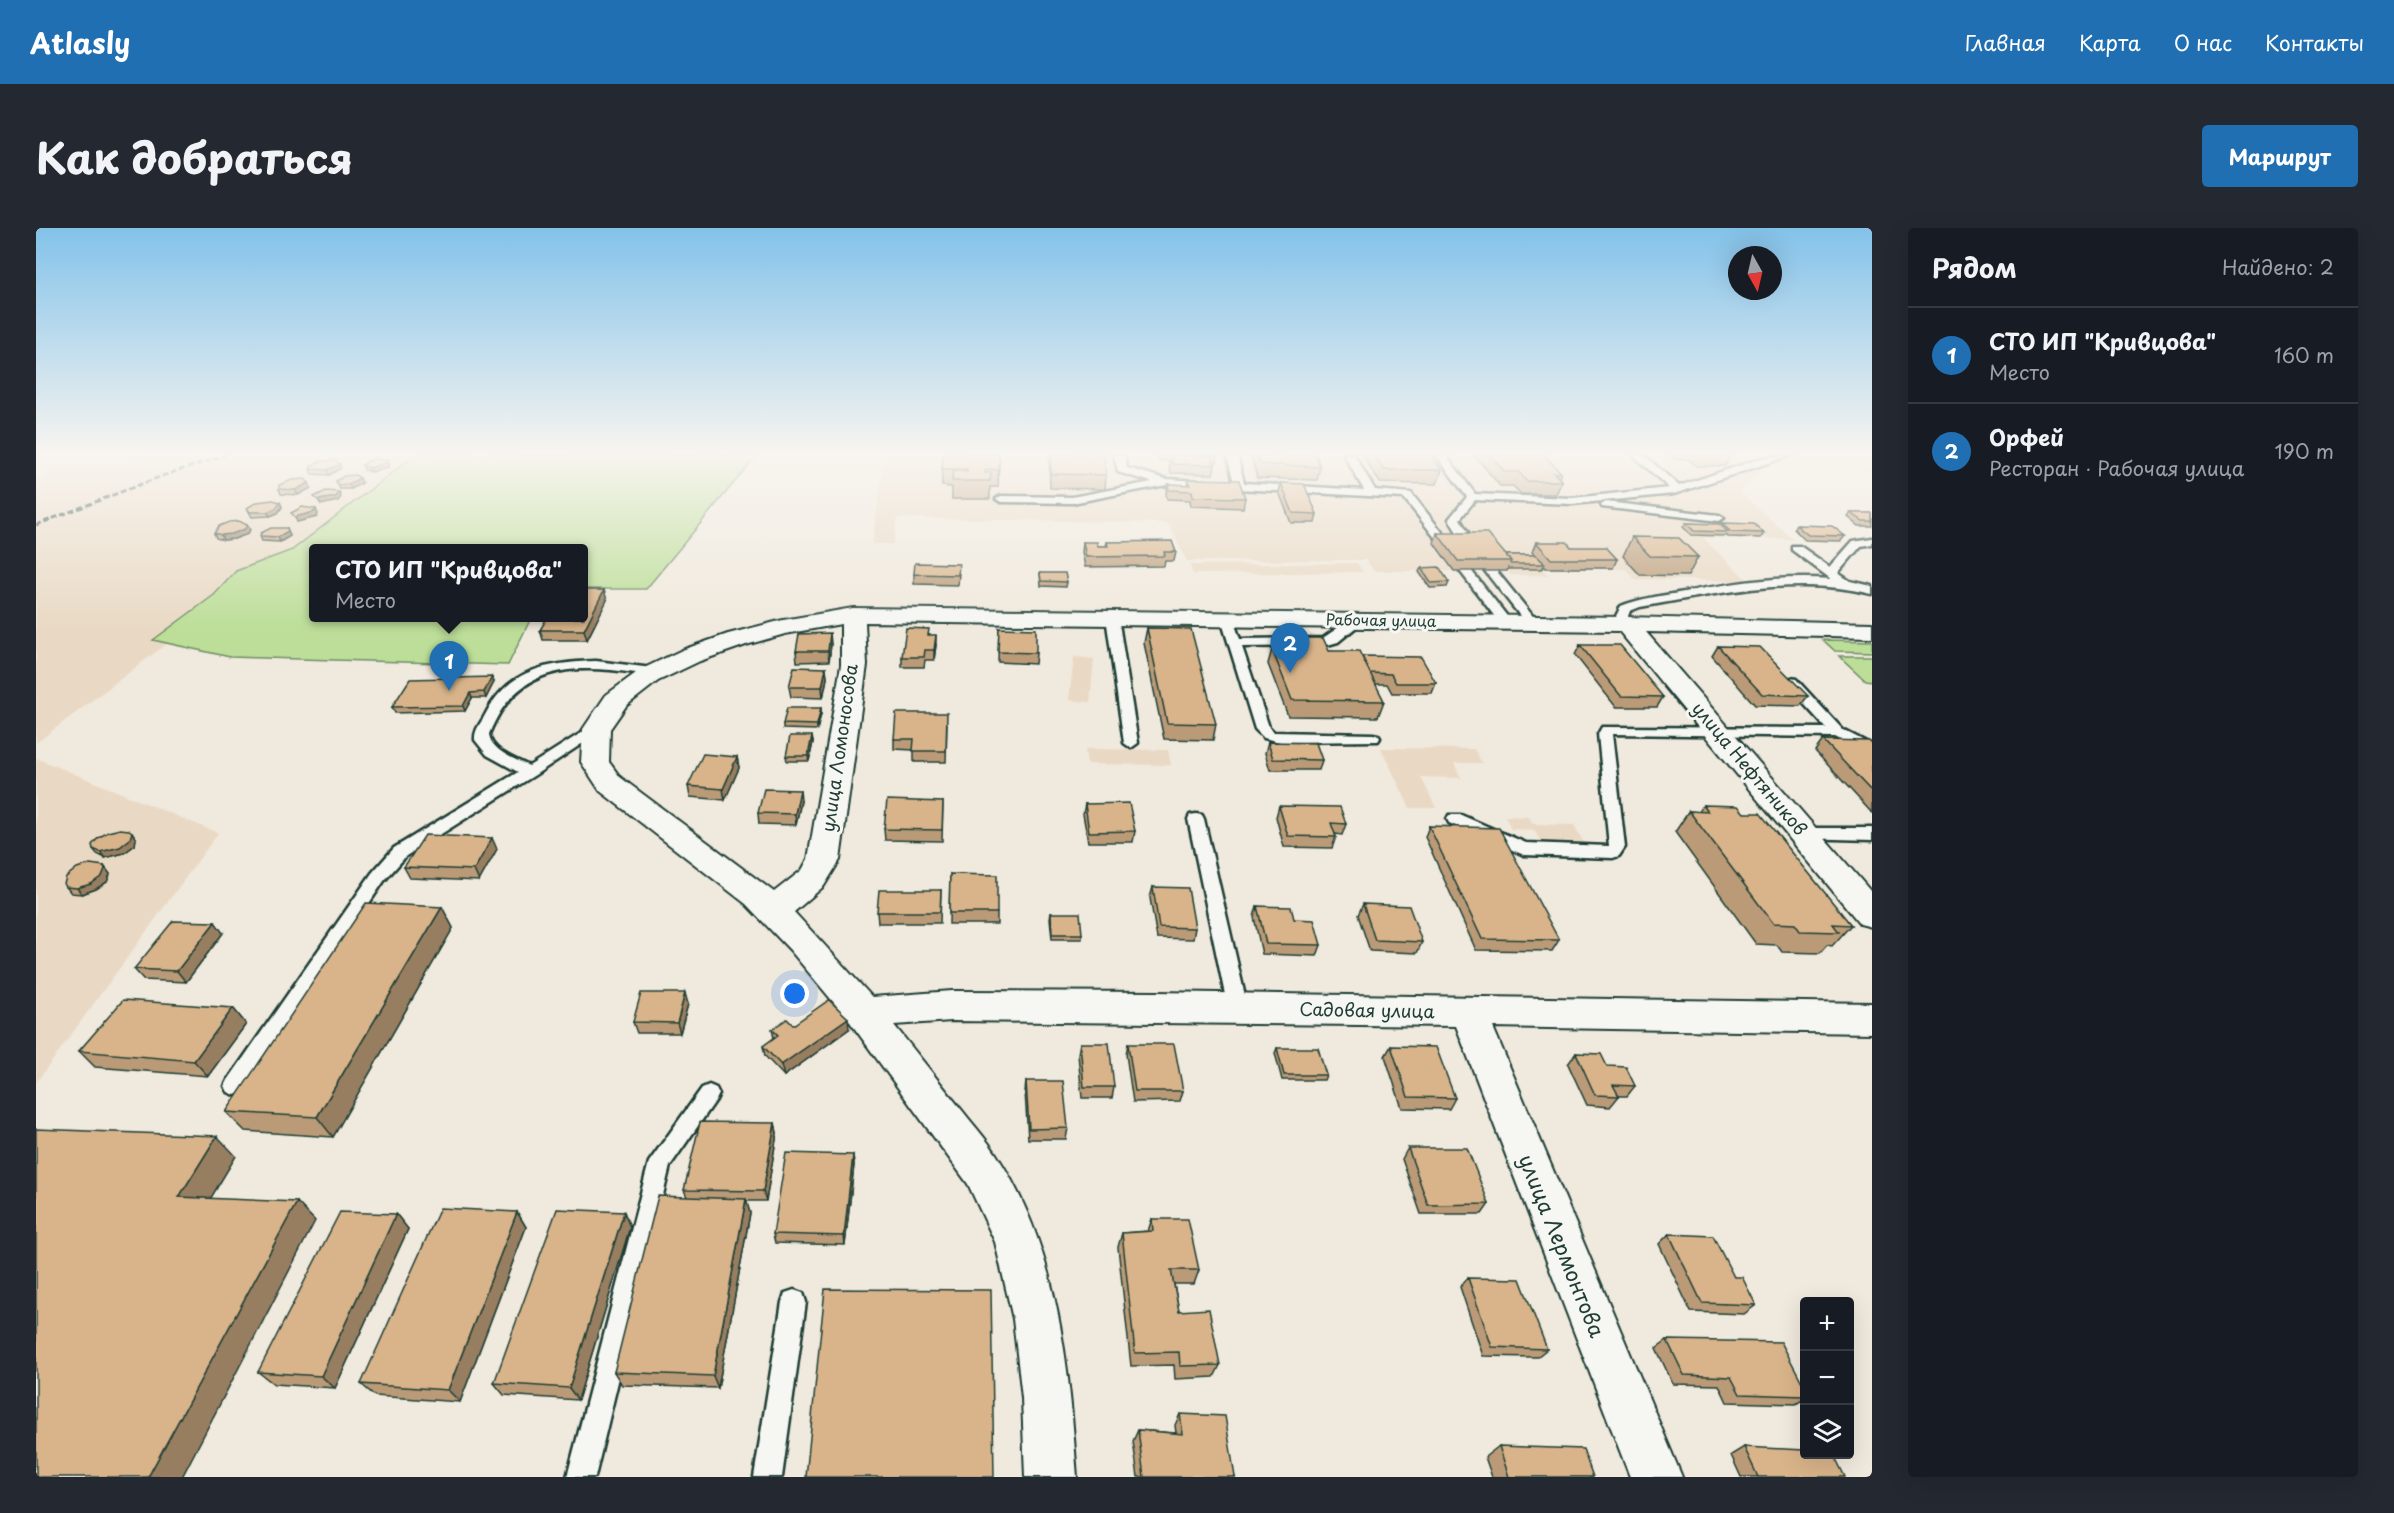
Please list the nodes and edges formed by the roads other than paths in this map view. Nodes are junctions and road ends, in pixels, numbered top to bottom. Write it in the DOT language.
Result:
graph roads {
  1 [pos="1421,513"];
  2 [pos="1459,513"];
  3 [pos="1678,513"];
  4 [pos="1719,518"];
  5 [pos="1872,541"];
  6 [pos="1444,542"];
  7 [pos="1468,542"];
  8 [pos="1796,548"];
  9 [pos="1466,571"];
  10 [pos="1491,571"];
  11 [pos="1831,573"];
  12 [pos="1847,584"];
  13 [pos="1872,590"];
  14 [pos="853,615"];
  15 [pos="1112,617"];
  16 [pos="1227,619"];
  17 [pos="1356,621"];
  18 [pos="1506,622"];
  19 [pos="1532,623"];
  20 [pos="1626,624"];
  21 [pos="1872,630"];
  22 [pos="1235,643"];
  23 [pos="1780,671"];
  24 [pos="655,672"];
  25 [pos="597,729"];
  26 [pos="1716,730"];
  27 [pos="1838,733"];
  28 [pos="1373,738"];
  29 [pos="1131,743"];
  30 [pos="1872,751"];
  31 [pos="530,772"];
  32 [pos="1196,819"];
  33 [pos="1455,819"];
  34 [pos="1804,834"];
  35 [pos="1872,834"];
  36 [pos="772,911"];
  37 [pos="1872,915"];
  38 [pos="1238,1009"];
  39 [pos="863,1011"];
  40 [pos="1469,1013"];
  41 [pos="1872,1018"];
  42 [pos="235,1086"];
  43 [pos="709,1094"];
  44 [pos="794,1302"];
  45 [pos="580,1477"];
  46 [pos="768,1477"];
  47 [pos="1051,1477"];
  48 [pos="1656,1477"];
  1 -- 6 [label="lane"];
  2 -- 7 [label="lane"];
  3 -- 4 [label="lane"];
  5 -- 11 [label="lane"];
  8 -- 11 [label="lane"];
  9 -- 18 [label="lane"];
  10 -- 19 [label="lane"];
  11 -- 12 [label="lane"];
  12 -- 13 [label="lane"];
  12 -- 20 [label="lane"];
  14 -- 15 [label="street, Рабочая улица"];
  14 -- 24 [label="street"];
  14 -- 36 [label="street, улица Ломоносова"];
  15 -- 16 [label="street, Рабочая улица"];
  15 -- 29 [label="lane"];
  16 -- 17 [label="street, Рабочая улица"];
  16 -- 22 [label="lane"];
  17 -- 18 [label="street, Рабочая улица"];
  17 -- 22 [label="lane"];
  18 -- 19 [label="street, Рабочая улица"];
  19 -- 20 [label="street, Рабочая улица"];
  20 -- 21 [label="street, Рабочая улица"];
  20 -- 26 [label="street, улица Нефтяников"];
  22 -- 28 [label="lane"];
  23 -- 27 [label="lane"];
  24 -- 25 [label="street"];
  24 -- 31 [label="lane"];
  25 -- 31 [label="lane"];
  25 -- 36 [label="street"];
  26 -- 27 [label="lane"];
  26 -- 33 [label="lane"];
  26 -- 34 [label="street, улица Нефтяников"];
  27 -- 30 [label="lane"];
  31 -- 42 [label="lane"];
  32 -- 38 [label="lane"];
  34 -- 35 [label="lane"];
  34 -- 37 [label="street, улица Нефтяников"];
  36 -- 39 [label="street"];
  38 -- 39 [label="street, Садовая улица"];
  38 -- 40 [label="street, Садовая улица"];
  39 -- 47 [label="street"];
  40 -- 41 [label="street, Садовая улица"];
  40 -- 48 [label="street, улица Лермонтова"];
  43 -- 45 [label="lane"];
  44 -- 46 [label="lane"];
}
